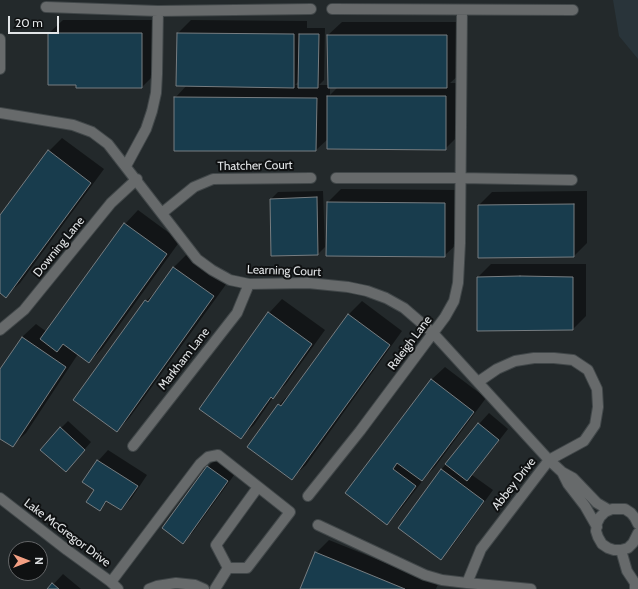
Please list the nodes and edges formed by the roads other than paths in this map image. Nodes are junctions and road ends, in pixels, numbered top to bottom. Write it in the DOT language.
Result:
graph roads {
  1 [pos="46,7"];
  2 [pos="311,9"];
  3 [pos="332,9"];
  4 [pos="462,10"];
  5 [pos="573,10"];
  6 [pos="158,11"];
  7 [pos="0,39"];
  8 [pos="0,69"];
  9 [pos="0,113"];
  10 [pos="126,166"];
  11 [pos="311,178"];
  12 [pos="336,178"];
  13 [pos="460,178"];
  14 [pos="137,179"];
  15 [pos="572,180"];
  16 [pos="162,212"];
  17 [pos="249,284"];
  18 [pos="0,330"];
  19 [pos="433,333"];
  20 [pos="478,382"];
  21 [pos="133,446"];
  22 [pos="549,460"];
  23 [pos="562,472"];
  24 [pos="258,486"];
  25 [pos="308,496"];
  26 [pos="0,498"];
  27 [pos="609,510"];
  28 [pos="638,524"];
  29 [pos="318,525"];
  30 [pos="596,527"];
  31 [pos="638,533"];
  32 [pos="621,550"];
  33 [pos="228,568"];
  34 [pos="468,583"];
  35 [pos="115,585"];
  36 [pos="149,589"];
  37 [pos="204,589"];
  38 [pos="215,589"];
  39 [pos="532,589"];
  40 [pos="635,589"];
  1 -- 6 [label="street"];
  2 -- 6 [label="street"];
  3 -- 4 [label="street"];
  4 -- 5 [label="street"];
  4 -- 13 [label="street, Raleigh Lane"];
  6 -- 10 [label="street"];
  7 -- 8 [label="street"];
  9 -- 10 [label="street, Learning Court"];
  10 -- 14 [label="street, Learning Court"];
  11 -- 16 [label="street, Thatcher Court"];
  12 -- 13 [label="street"];
  13 -- 15 [label="street"];
  13 -- 19 [label="street, Raleigh Lane"];
  14 -- 16 [label="street, Learning Court"];
  14 -- 18 [label="street, Downing Lane"];
  16 -- 17 [label="street, Learning Court"];
  17 -- 19 [label="street, Learning Court"];
  17 -- 21 [label="street, Markham Lane"];
  19 -- 20 [label="street, Learning Court"];
  19 -- 25 [label="street, Raleigh Lane"];
  20 -- 22 [label="street, Learning Court"];
  20 -- 22 [label="street, Abbey Drive"];
  22 -- 23 [label="street, Learning Court"];
  22 -- 34 [label="street, Abbey Drive"];
  23 -- 27 [label="street, Learning Court"];
  23 -- 30 [label="street, Learning Court"];
  24 -- 33 [label="street"];
  24 -- 33 [label="street"];
  24 -- 35 [label="street"];
  26 -- 35 [label="street, Lake McGregor Drive"];
  27 -- 28 [label="street"];
  27 -- 30 [label="street"];
  29 -- 34 [label="street"];
  30 -- 32 [label="street, Learning Court"];
  31 -- 32 [label="street"];
  32 -- 40 [label="street"];
  33 -- 38 [label="street"];
  34 -- 39 [label="street"];
  36 -- 37 [label="street"];
}
